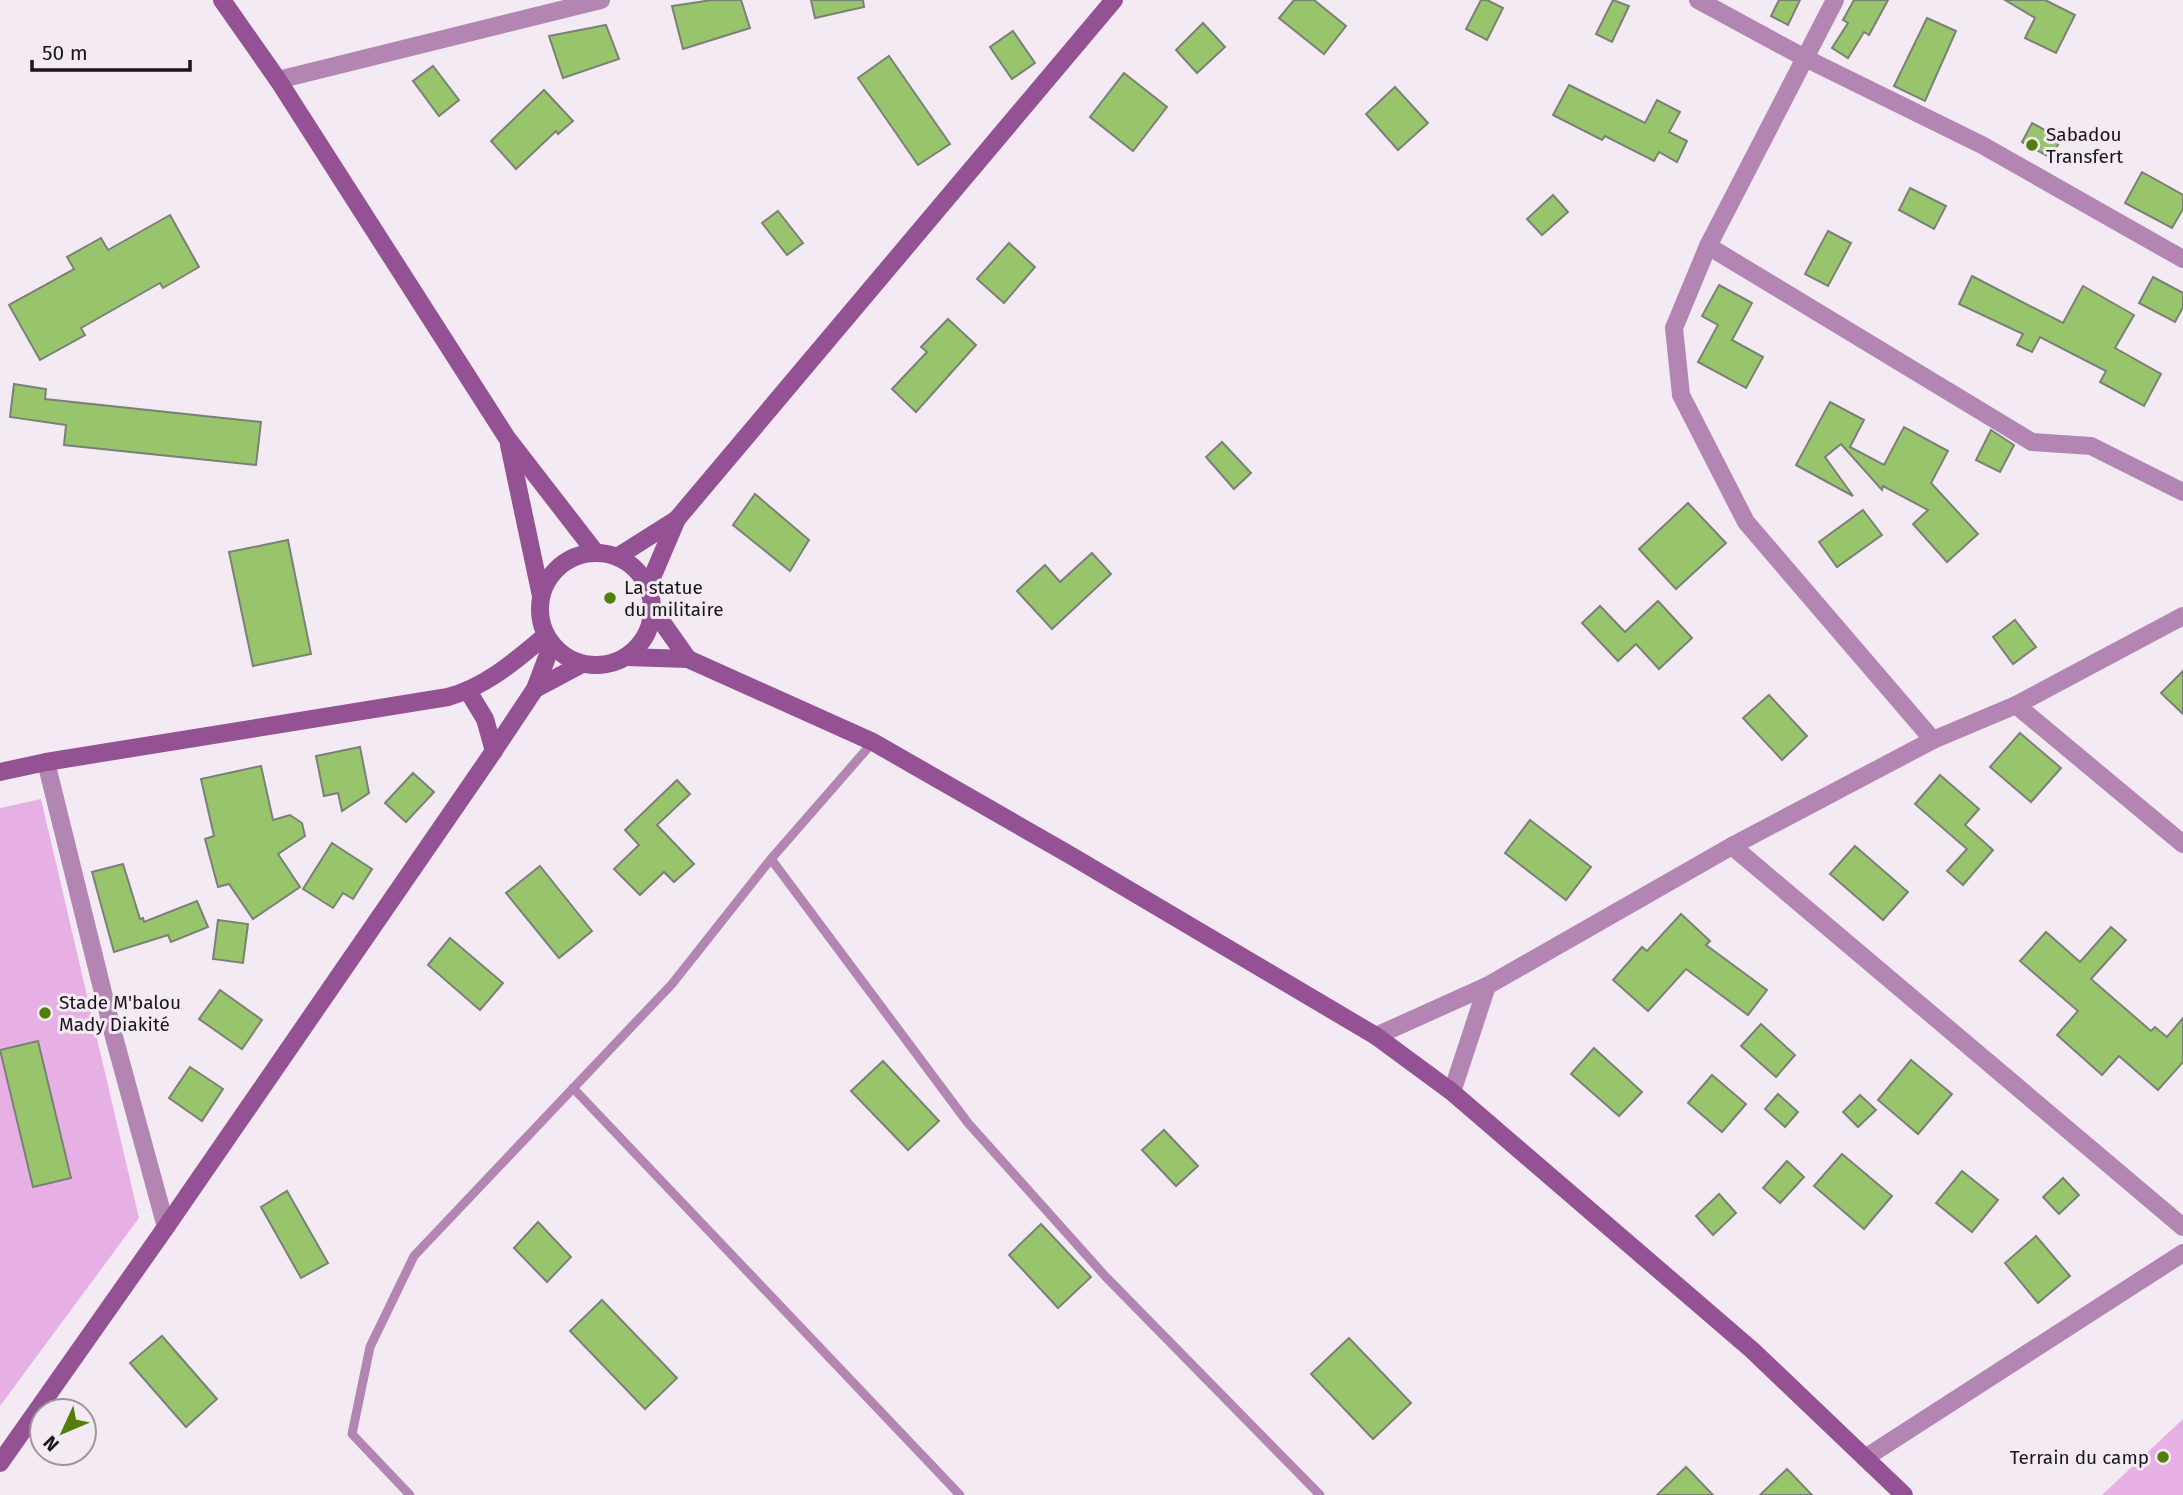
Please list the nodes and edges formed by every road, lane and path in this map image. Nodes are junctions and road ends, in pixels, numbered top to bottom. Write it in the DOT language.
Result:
graph roads {
  1 [pos="222,0"];
  2 [pos="601,0"];
  3 [pos="1114,0"];
  4 [pos="1698,0"];
  5 [pos="1835,0"];
  6 [pos="1805,58"];
  7 [pos="278,80"];
  8 [pos="1708,246"];
  9 [pos="2183,260"];
  10 [pos="507,438"];
  11 [pos="2183,492"];
  12 [pos="677,519"];
  13 [pos="596,553"];
  14 [pos="617,557"];
  15 [pos="648,587"];
  16 [pos="541,597"];
  17 [pos="653,608"];
  18 [pos="2183,616"];
  19 [pos="549,640"];
  20 [pos="626,657"];
  21 [pos="688,659"];
  22 [pos="582,664"];
  23 [pos="535,689"];
  24 [pos="468,691"];
  25 [pos="2016,705"];
  26 [pos="1933,740"];
  27 [pos="873,742"];
  28 [pos="494,751"];
  29 [pos="46,762"];
  30 [pos="0,772"];
  31 [pos="2183,844"];
  32 [pos="1732,846"];
  33 [pos="771,859"];
  34 [pos="1487,986"];
  35 [pos="1376,1036"];
  36 [pos="573,1088"];
  37 [pos="1452,1092"];
  38 [pos="166,1227"];
  39 [pos="2183,1227"];
  40 [pos="2183,1253"];
  41 [pos="1865,1458"];
  42 [pos="0,1463"];
  43 [pos="410,1495"];
  44 [pos="960,1495"];
  45 [pos="1320,1495"];
  46 [pos="1904,1495"];
  1 -- 7 [label="main road"];
  2 -- 7 [label="street"];
  3 -- 12 [label="main road"];
  4 -- 6 [label="street"];
  5 -- 6 [label="street"];
  6 -- 8 [label="street"];
  6 -- 9 [label="street"];
  7 -- 10 [label="main road"];
  8 -- 11 [label="street"];
  8 -- 26 [label="street"];
  10 -- 13 [label="main road"];
  10 -- 16 [label="main road"];
  12 -- 14 [label="main road"];
  12 -- 15 [label="main road"];
  13 -- 14 [label="main road"];
  13 -- 16 [label="main road"];
  14 -- 15 [label="main road"];
  15 -- 17 [label="main road"];
  16 -- 19 [label="main road"];
  17 -- 20 [label="main road"];
  17 -- 21 [label="main road"];
  18 -- 25 [label="street"];
  19 -- 22 [label="main road"];
  19 -- 23 [label="main road"];
  19 -- 24 [label="main road"];
  20 -- 21 [label="main road"];
  20 -- 22 [label="main road"];
  21 -- 27 [label="main road"];
  22 -- 23 [label="main road"];
  23 -- 28 [label="main road"];
  24 -- 28 [label="main road"];
  24 -- 29 [label="main road"];
  25 -- 26 [label="street"];
  25 -- 31 [label="street"];
  26 -- 32 [label="street"];
  27 -- 33 [label="lane"];
  27 -- 35 [label="main road"];
  28 -- 38 [label="main road"];
  29 -- 30 [label="main road"];
  29 -- 38 [label="street"];
  32 -- 34 [label="street"];
  32 -- 39 [label="street"];
  33 -- 36 [label="lane"];
  33 -- 45 [label="lane"];
  34 -- 35 [label="street"];
  34 -- 37 [label="street"];
  35 -- 37 [label="main road"];
  36 -- 43 [label="lane"];
  36 -- 44 [label="lane"];
  37 -- 41 [label="main road"];
  38 -- 42 [label="main road"];
  40 -- 41 [label="street"];
  41 -- 46 [label="main road"];
}
